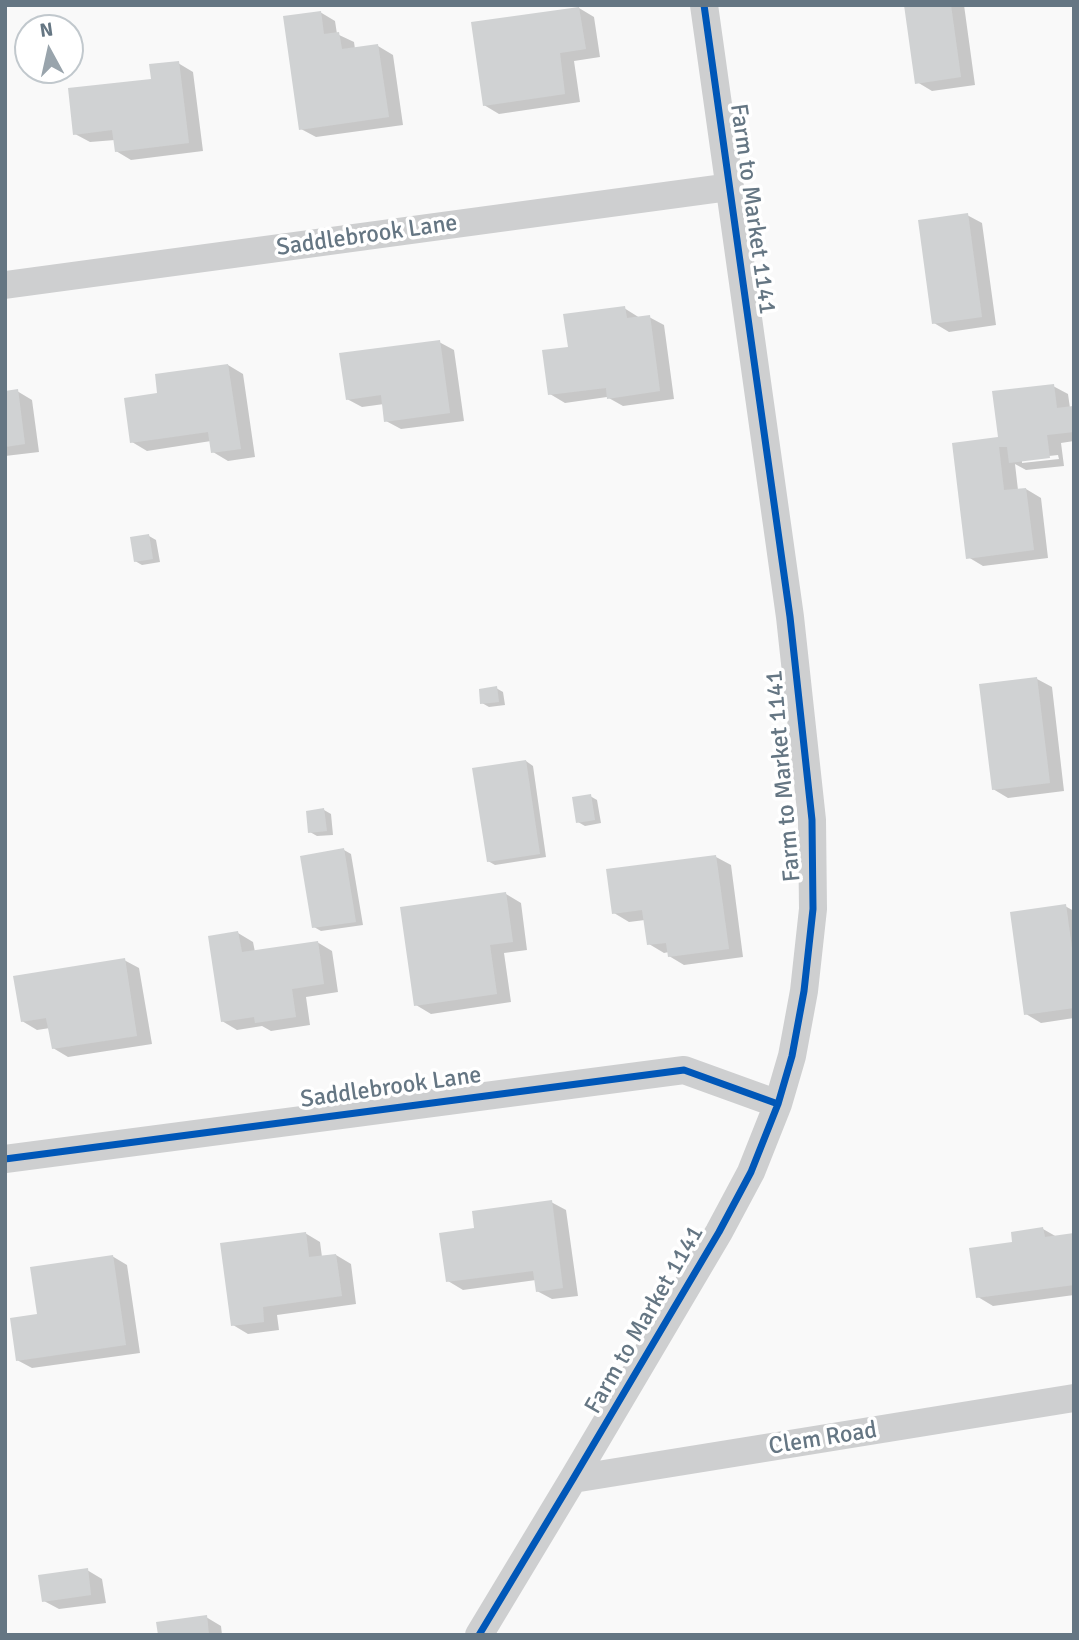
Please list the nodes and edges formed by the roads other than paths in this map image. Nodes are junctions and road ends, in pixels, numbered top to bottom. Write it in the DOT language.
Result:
graph roads {
  1 [pos="704,5"];
  2 [pos="730,187"];
  3 [pos="5,285"];
  4 [pos="778,1104"];
  5 [pos="5,1159"];
  6 [pos="1074,1398"];
  7 [pos="573,1479"];
  8 [pos="479,1635"];
  1 -- 2 [label="street, Farm to Market 1141"];
  2 -- 3 [label="street, Saddlebrook Lane"];
  2 -- 4 [label="street, Farm to Market 1141"];
  4 -- 5 [label="street, Saddlebrook Lane"];
  4 -- 7 [label="street, Farm to Market 1141"];
  6 -- 7 [label="street, Clem Road"];
  7 -- 8 [label="street, Farm to Market 1141"];
}
